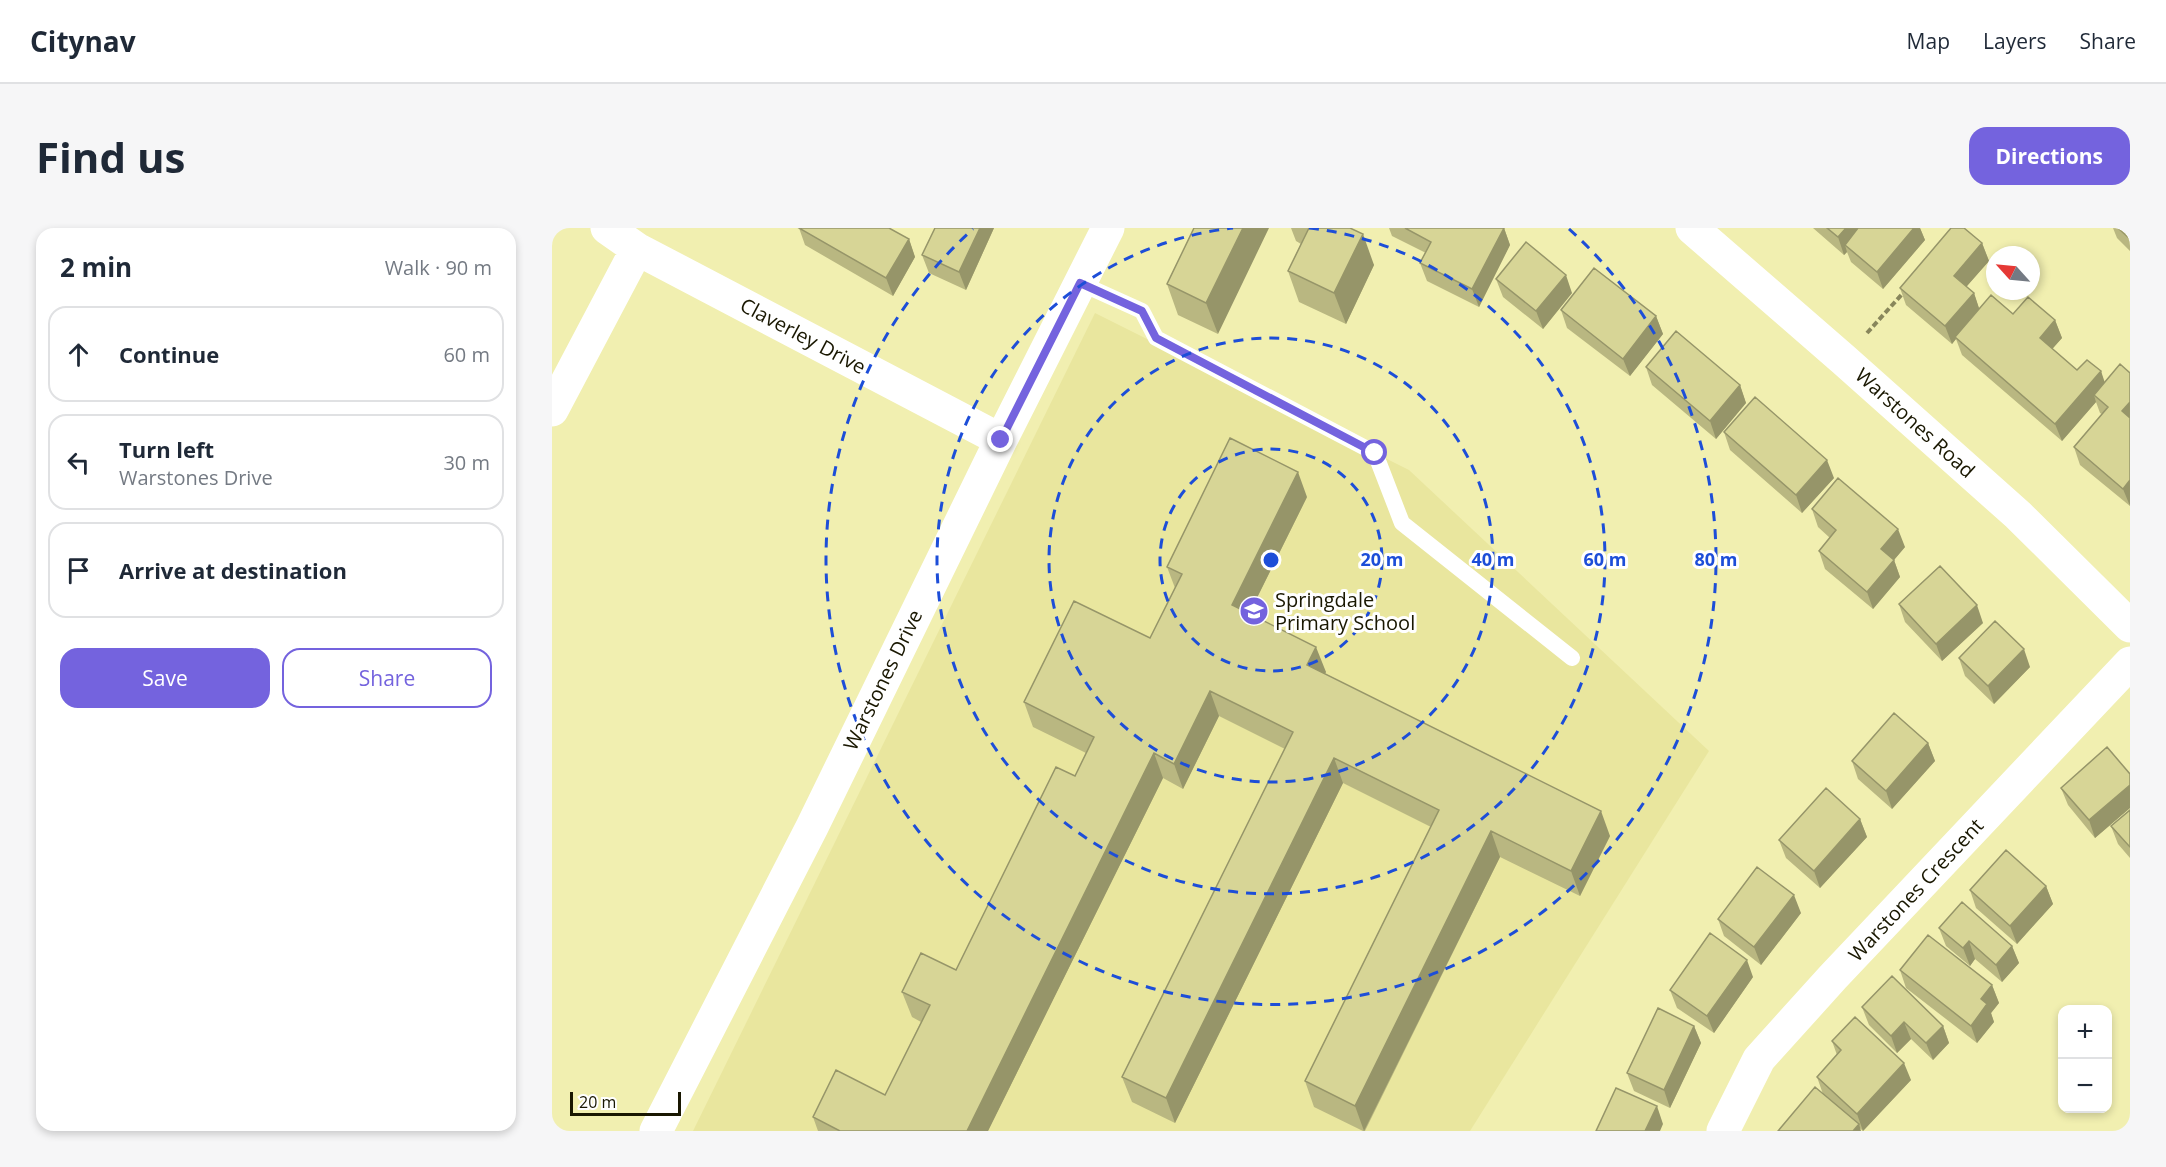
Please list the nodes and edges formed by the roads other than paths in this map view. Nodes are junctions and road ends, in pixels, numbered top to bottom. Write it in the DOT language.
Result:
graph roads {
  1 [pos="607,228"];
  2 [pos="1108,228"];
  3 [pos="1692,228"];
  4 [pos="637,249"];
  5 [pos="1080,283"];
  6 [pos="552,410"];
  7 [pos="1001,440"];
  8 [pos="2130,627"];
  9 [pos="1572,658"];
  10 [pos="2130,663"];
  11 [pos="656,1131"];
  12 [pos="1723,1131"];
  1 -- 4 [label="street, Claverley Drive"];
  2 -- 5 [label="street, Warstones Drive"];
  3 -- 8 [label="street, Warstones Road"];
  4 -- 6 [label="street"];
  4 -- 7 [label="street, Claverley Drive"];
  5 -- 7 [label="street, Warstones Drive"];
  5 -- 9 [label="lane"];
  7 -- 11 [label="street, Warstones Drive"];
  10 -- 12 [label="street, Warstones Crescent"];
}
